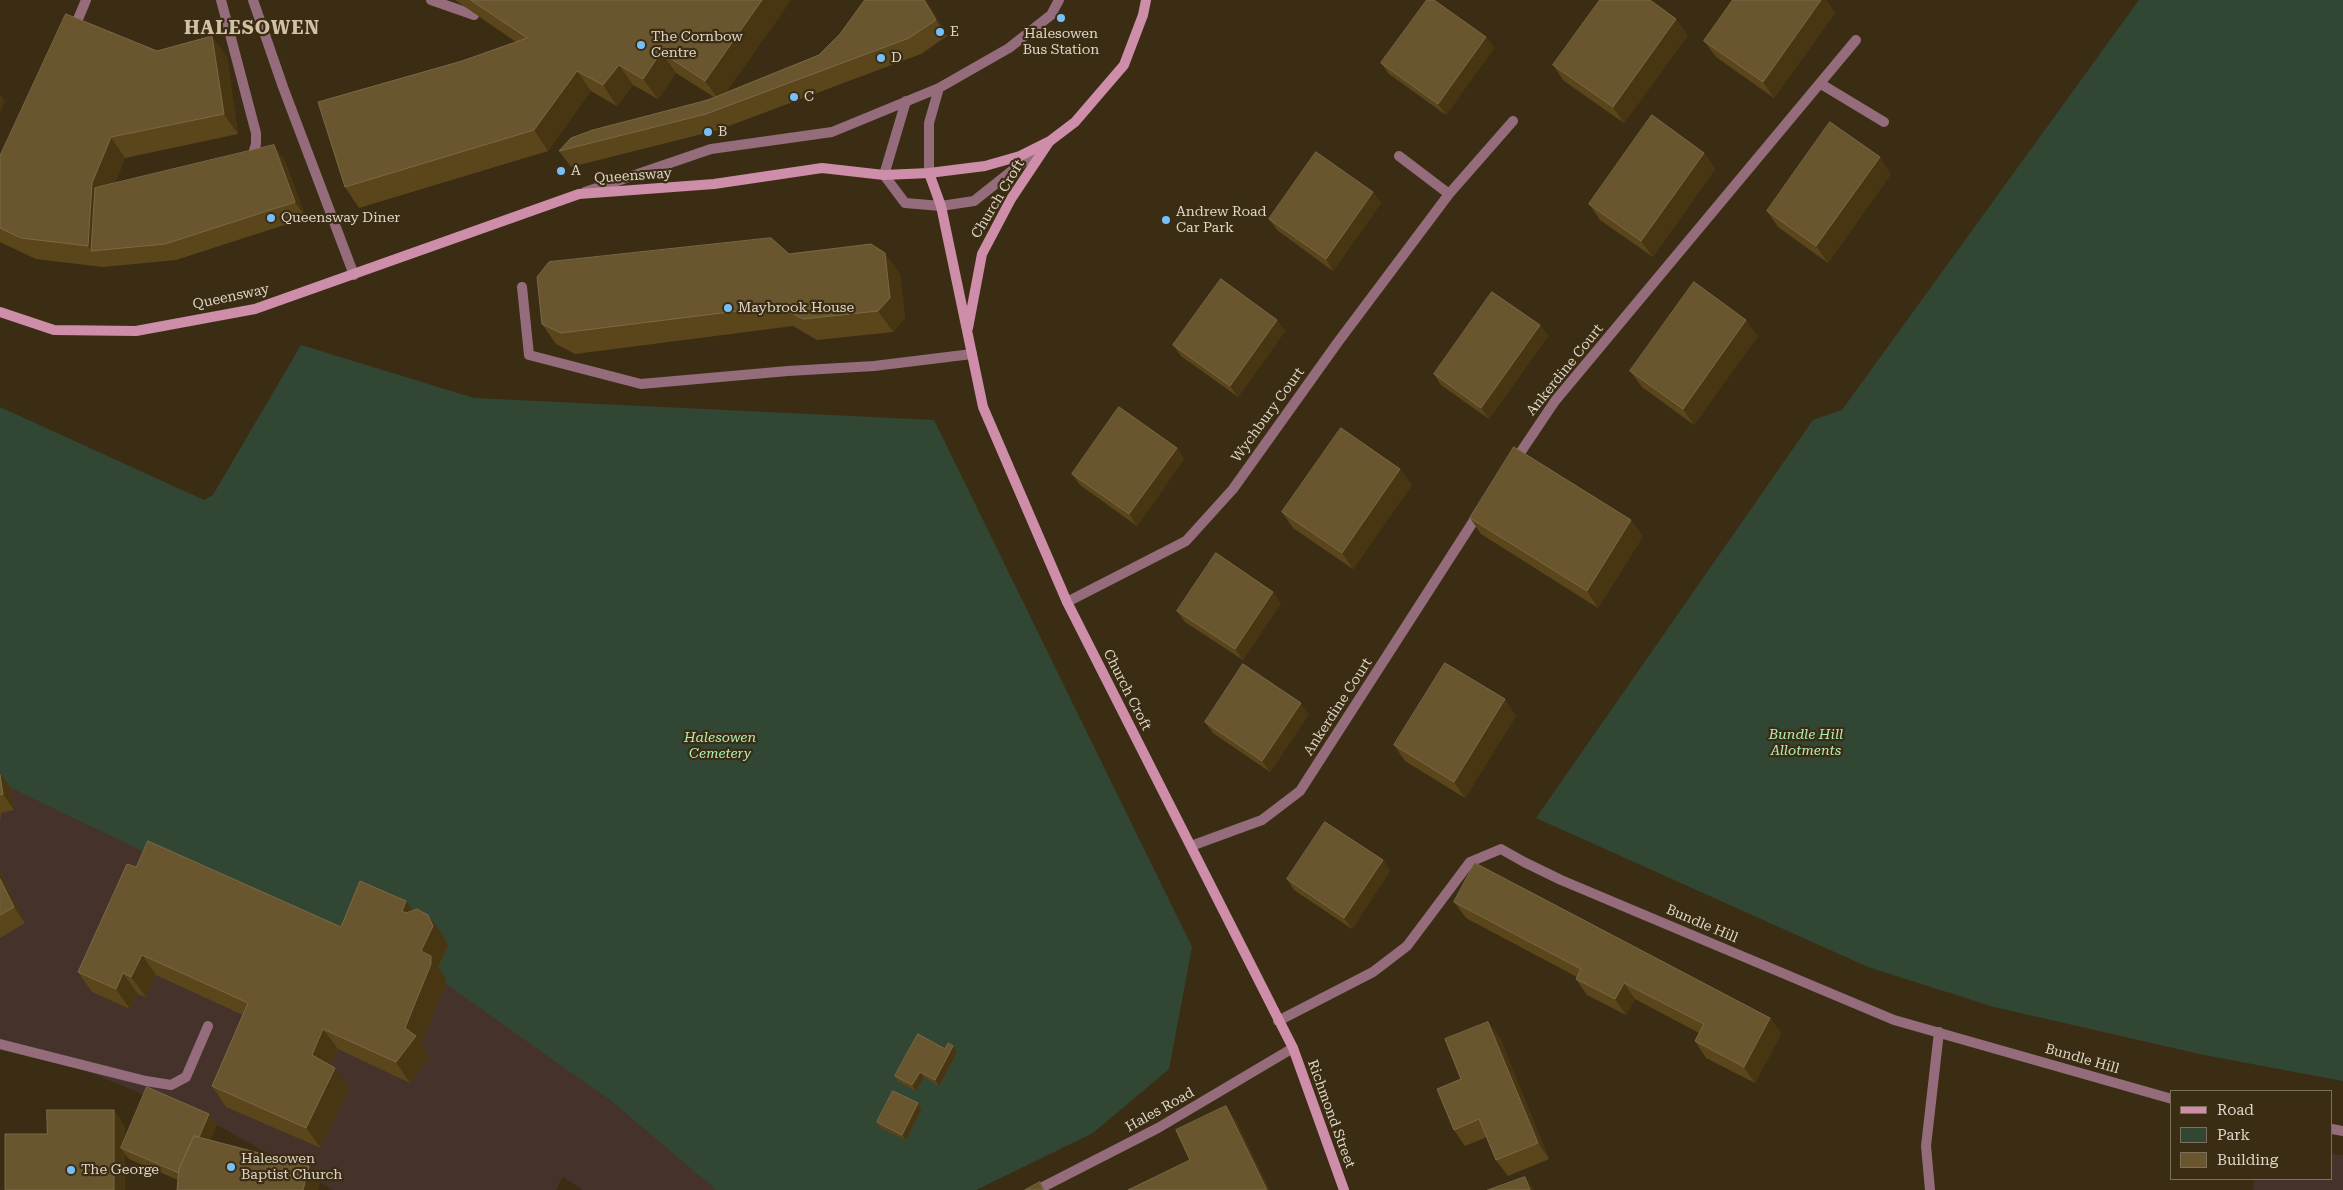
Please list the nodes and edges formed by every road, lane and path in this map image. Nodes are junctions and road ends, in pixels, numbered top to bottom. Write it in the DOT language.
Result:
graph roads {
  1 [pos="86,0"];
  2 [pos="221,0"];
  3 [pos="253,0"];
  4 [pos="431,0"];
  5 [pos="1059,0"];
  6 [pos="1146,0"];
  7 [pos="474,14"];
  8 [pos="1856,40"];
  9 [pos="67,45"];
  10 [pos="1821,84"];
  11 [pos="940,88"];
  12 [pos="906,101"];
  13 [pos="1513,121"];
  14 [pos="1884,122"];
  15 [pos="1050,142"];
  16 [pos="1399,156"];
  17 [pos="243,170"];
  18 [pos="929,173"];
  19 [pos="884,175"];
  20 [pos="579,194"];
  21 [pos="1449,194"];
  22 [pos="941,206"];
  23 [pos="354,275"];
  24 [pos="522,287"];
  25 [pos="0,312"];
  26 [pos="967,333"];
  27 [pos="972,354"];
  28 [pos="1505,475"];
  29 [pos="1488,499"];
  30 [pos="1067,602"];
  31 [pos="1191,846"];
  32 [pos="1278,1021"];
  33 [pos="208,1026"];
  34 [pos="1939,1032"];
  35 [pos="0,1044"];
  36 [pos="1293,1048"];
  37 [pos="2170,1098"];
  38 [pos="1036,1190"];
  39 [pos="1344,1190"];
  40 [pos="1930,1190"];
  1 -- 9 [label="street"];
  2 -- 17 [label="street"];
  3 -- 23 [label="street"];
  4 -- 7 [label="street"];
  5 -- 11 [label="street"];
  6 -- 15 [label="street, Queensway"];
  8 -- 10 [label="street, Ankerdine Court"];
  10 -- 14 [label="street"];
  10 -- 28 [label="street, Ankerdine Court"];
  11 -- 12 [label="street"];
  11 -- 18 [label="street"];
  12 -- 19 [label="street"];
  12 -- 20 [label="street"];
  13 -- 21 [label="street, Wychbury Court"];
  15 -- 18 [label="street, Queensway"];
  15 -- 22 [label="street"];
  15 -- 26 [label="street, Church Croft"];
  16 -- 21 [label="street"];
  18 -- 19 [label="street, Queensway"];
  18 -- 22 [label="street, Church Croft"];
  19 -- 20 [label="street, Queensway"];
  19 -- 22 [label="street"];
  20 -- 23 [label="street, Queensway"];
  21 -- 30 [label="street, Wychbury Court"];
  22 -- 26 [label="street, Church Croft"];
  23 -- 25 [label="street, Queensway"];
  24 -- 27 [label="street"];
  26 -- 27 [label="street, Church Croft"];
  27 -- 30 [label="street, Church Croft"];
  29 -- 31 [label="street, Ankerdine Court"];
  30 -- 31 [label="street, Church Croft"];
  31 -- 32 [label="street, Church Croft"];
  32 -- 34 [label="street, Bundle Hill"];
  32 -- 36 [label="street, Church Croft"];
  33 -- 35 [label="street"];
  34 -- 37 [label="street, Bundle Hill"];
  34 -- 40 [label="street"];
  36 -- 38 [label="street, Hales Road"];
  36 -- 39 [label="street, Richmond Street"];
}
